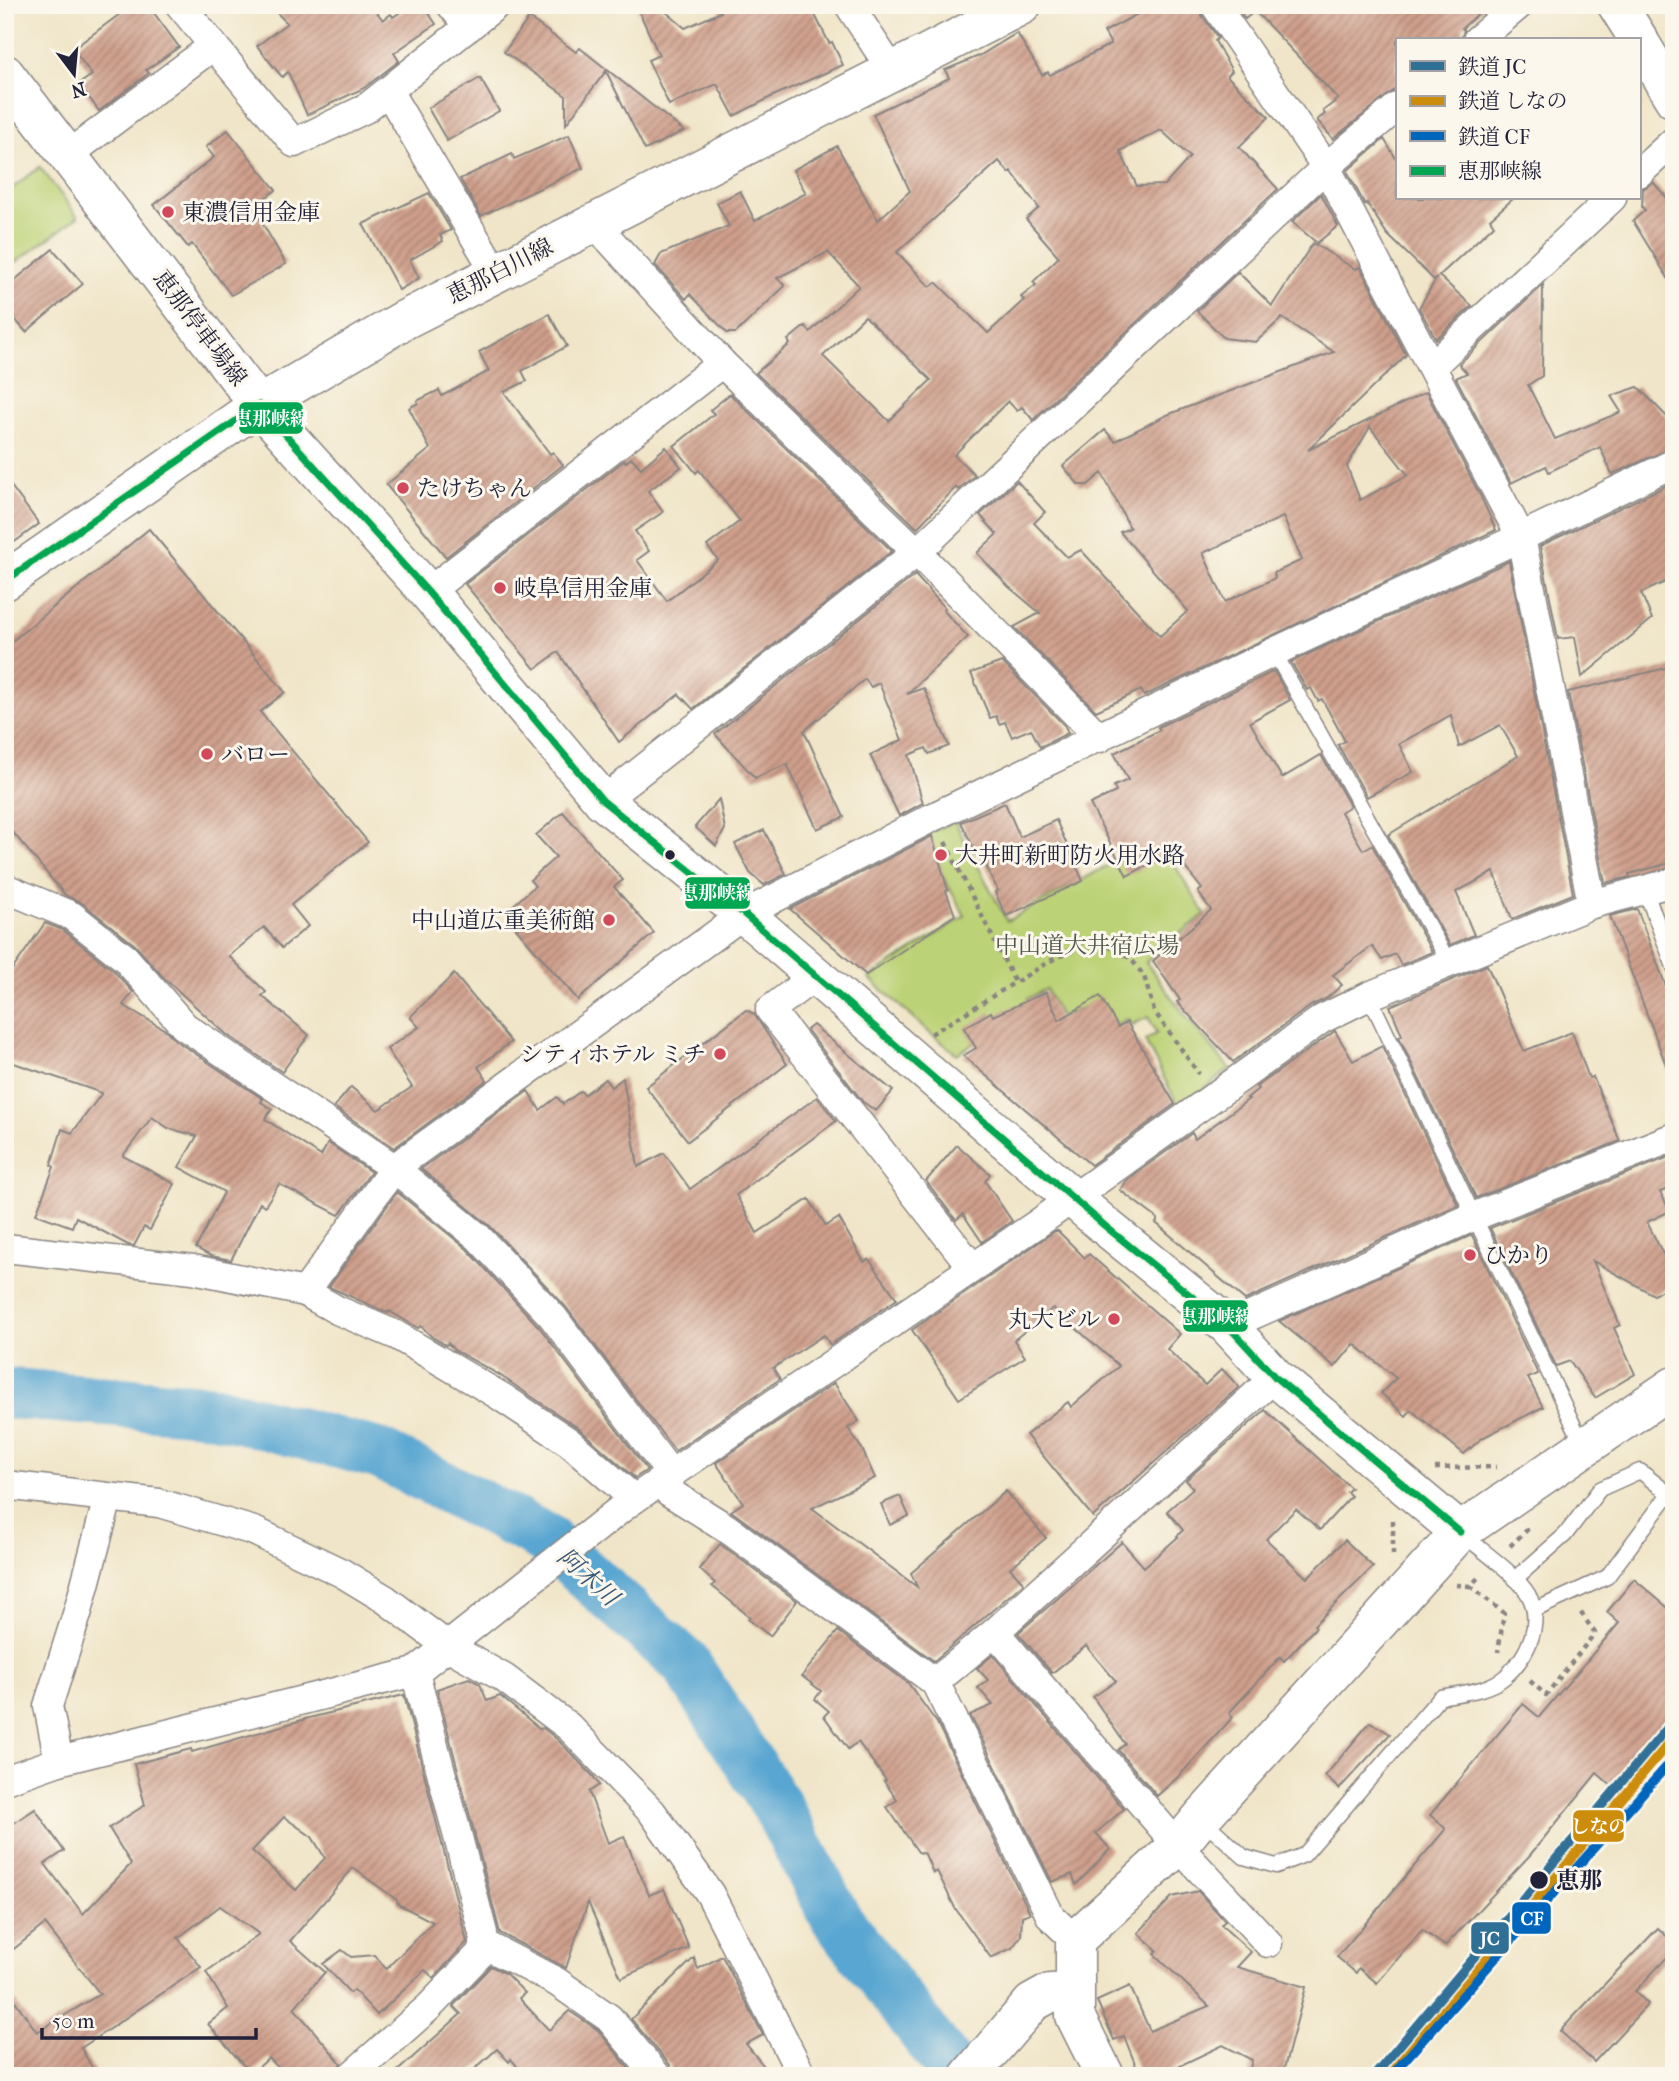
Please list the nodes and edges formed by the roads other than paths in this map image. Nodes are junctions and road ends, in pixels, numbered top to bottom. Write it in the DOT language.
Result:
graph roads {
  1 [pos="180,5"];
  2 [pos="451,5"];
  3 [pos="496,5"];
  4 [pos="849,5"];
  5 [pos="1022,5"];
  6 [pos="1215,5"];
  7 [pos="1519,5"];
  8 [pos="1618,5"];
  9 [pos="469,27"];
  10 [pos="1479,38"];
  11 [pos="1638,38"];
  12 [pos="1640,42"];
  13 [pos="213,46"];
  14 [pos="892,72"];
  15 [pos="5,74"];
  16 [pos="388,91"];
  17 [pos="1674,99"];
  18 [pos="1396,108"];
  19 [pos="1674,141"];
  20 [pos="68,155"];
  21 [pos="1326,167"];
  22 [pos="1640,172"];
  23 [pos="1610,200"];
  24 [pos="594,223"];
  25 [pos="496,273"];
  26 [pos="722,363"];
  27 [pos="1432,366"];
  28 [pos="259,405"];
  29 [pos="1674,463"];
  30 [pos="1521,537"];
  31 [pos="917,552"];
  32 [pos="5,581"];
  33 [pos="428,592"];
  34 [pos="1274,652"];
  35 [pos="1100,738"];
  36 [pos="603,802"];
  37 [pos="1674,882"];
  38 [pos="5,888"];
  39 [pos="1645,890"];
  40 [pos="1592,904"];
  41 [pos="744,914"];
  42 [pos="1450,964"];
  43 [pos="1674,967"];
  44 [pos="815,976"];
  45 [pos="1369,996"];
  46 [pos="1674,1137"];
  47 [pos="394,1168"];
  48 [pos="1073,1198"];
  49 [pos="1475,1216"];
  50 [pos="5,1248"];
  51 [pos="972,1267"];
  52 [pos="305,1292"];
  53 [pos="1228,1326"];
  54 [pos="1275,1377"];
  55 [pos="1674,1386"];
  56 [pos="1585,1448"];
  57 [pos="670,1474"];
  58 [pos="5,1485"];
  59 [pos="108,1498"];
  60 [pos="631,1501"];
  61 [pos="1460,1532"];
  62 [pos="1515,1579"];
  63 [pos="1535,1610"];
  64 [pos="995,1632"];
  65 [pos="449,1647"];
  66 [pos="415,1672"];
  67 [pos="935,1682"];
  68 [pos="59,1761"];
  69 [pos="8,1775"];
  70 [pos="1190,1832"];
  71 [pos="1075,1940"];
  72 [pos="1268,1943"];
  73 [pos="484,1944"];
  74 [pos="1074,1992"];
  75 [pos="795,2073"];
  76 [pos="351,2076"];
  77 [pos="657,2076"];
  78 [pos="969,2076"];
  79 [pos="1105,2076"];
  1 -- 13 [label="street"];
  2 -- 9 [label="street"];
  3 -- 9 [label="street"];
  4 -- 14 [label="street"];
  5 -- 14 [label="main road, 恵那白川線"];
  6 -- 21 [label="street"];
  7 -- 10 [label="street"];
  8 -- 11 [label="main road"];
  9 -- 16 [label="street"];
  12 -- 17 [label="main road"];
  13 -- 16 [label="street"];
  13 -- 20 [label="street"];
  14 -- 24 [label="main road, 恵那白川線"];
  15 -- 20 [label="main road, 恵那停車場線"];
  16 -- 25 [label="street"];
  18 -- 21 [label="street"];
  19 -- 22 [label="street"];
  20 -- 28 [label="main road, 恵那停車場線"];
  21 -- 27 [label="street"];
  21 -- 31 [label="street"];
  23 -- 27 [label="street"];
  24 -- 25 [label="main road, 恵那白川線"];
  24 -- 26 [label="street"];
  25 -- 28 [label="main road, 恵那白川線"];
  26 -- 31 [label="street"];
  26 -- 33 [label="street"];
  27 -- 30 [label="street"];
  28 -- 32 [label="main road, 恵那白川線"];
  28 -- 33 [label="main road, 恵那停車場線"];
  29 -- 30 [label="street"];
  30 -- 34 [label="street"];
  30 -- 40 [label="street"];
  31 -- 35 [label="street"];
  31 -- 36 [label="street"];
  33 -- 36 [label="main road, 恵那停車場線"];
  34 -- 35 [label="street"];
  34 -- 42 [label="lane"];
  35 -- 41 [label="street"];
  36 -- 41 [label="main road, 恵那停車場線"];
  37 -- 39 [label="street"];
  38 -- 47 [label="street"];
  39 -- 40 [label="street"];
  39 -- 43 [label="lane"];
  40 -- 42 [label="street"];
  41 -- 44 [label="main road, 恵那停車場線"];
  41 -- 47 [label="street"];
  42 -- 45 [label="street"];
  44 -- 48 [label="main road, 恵那停車場線"];
  44 -- 51 [label="street"];
  45 -- 48 [label="street"];
  45 -- 49 [label="lane"];
  46 -- 49 [label="street"];
  47 -- 52 [label="street"];
  47 -- 57 [label="street"];
  48 -- 51 [label="street"];
  48 -- 53 [label="main road, 恵那停車場線"];
  49 -- 53 [label="street"];
  49 -- 56 [label="lane"];
  50 -- 52 [label="street"];
  51 -- 57 [label="street"];
  52 -- 60 [label="street"];
  53 -- 54 [label="main road, 恵那停車場線"];
  54 -- 61 [label="main road, 恵那停車場線"];
  54 -- 64 [label="street"];
  55 -- 56 [label="main road"];
  56 -- 61 [label="main road"];
  57 -- 60 [label="street"];
  57 -- 67 [label="street"];
  58 -- 59 [label="street"];
  59 -- 65 [label="street"];
  59 -- 68 [label="street"];
  60 -- 65 [label="street"];
  61 -- 62 [label="lane"];
  61 -- 70 [label="main road"];
  62 -- 63 [label="lane"];
  62 -- 63 [label="lane"];
  63 -- 70 [label="lane"];
  64 -- 67 [label="street"];
  64 -- 70 [label="street"];
  65 -- 66 [label="street"];
  65 -- 75 [label="street"];
  66 -- 68 [label="street"];
  66 -- 73 [label="street"];
  67 -- 71 [label="street"];
  68 -- 69 [label="street"];
  70 -- 71 [label="main road"];
  70 -- 72 [label="street"];
  71 -- 74 [label="main road"];
  73 -- 76 [label="street"];
  73 -- 77 [label="street"];
  74 -- 78 [label="main road"];
  74 -- 79 [label="main road"];
}
